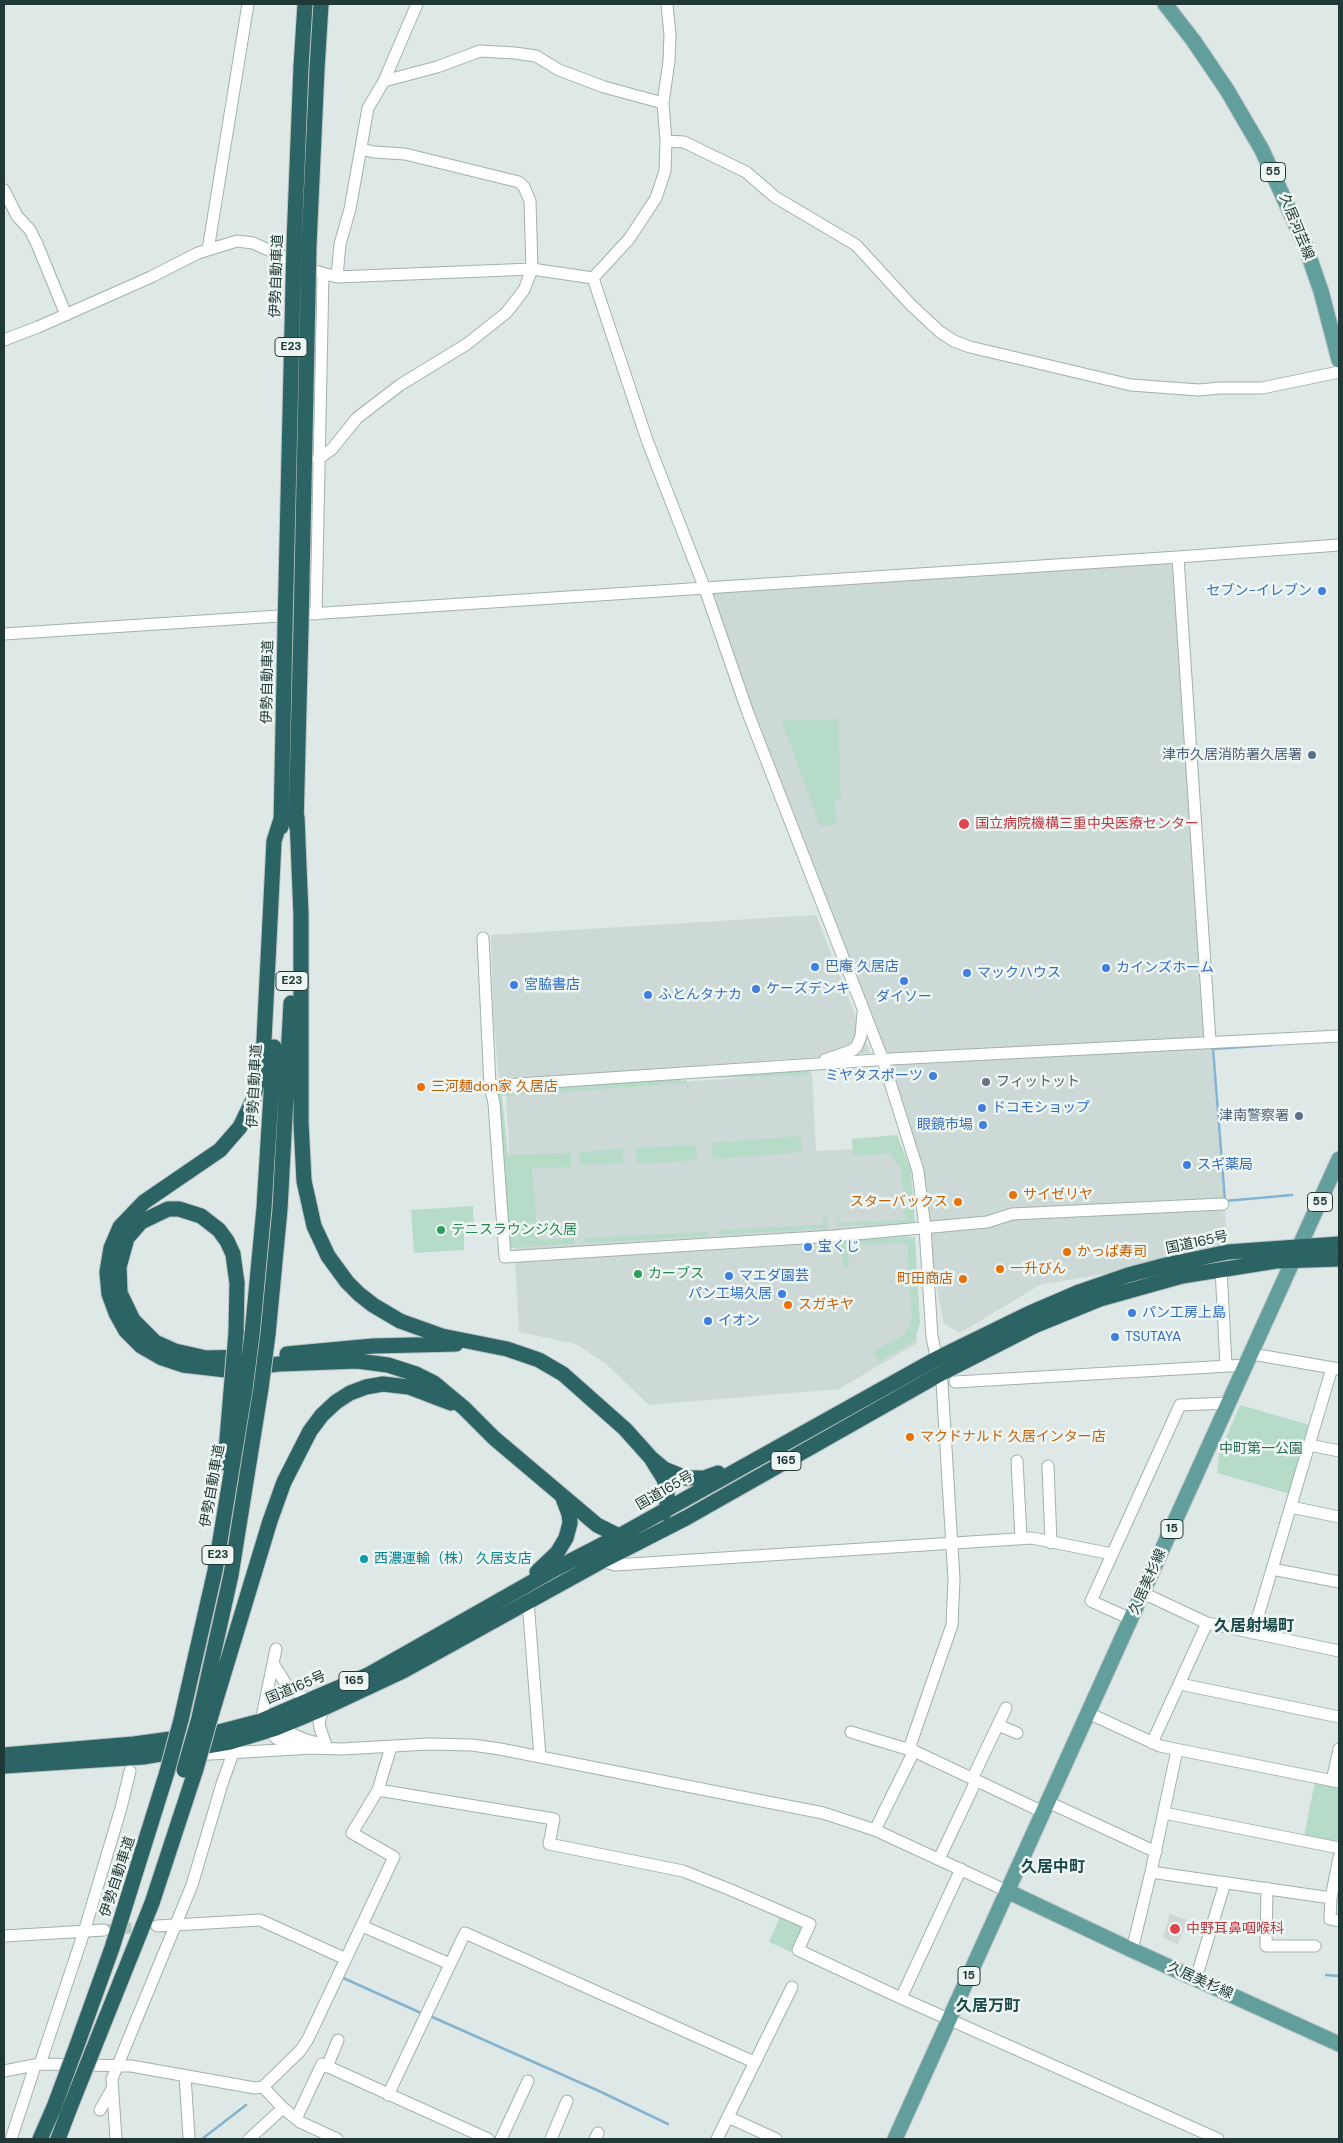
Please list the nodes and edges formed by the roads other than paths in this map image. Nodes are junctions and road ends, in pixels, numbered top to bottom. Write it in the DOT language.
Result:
graph roads {
  1 [pos="248,4"];
  2 [pos="305,4"];
  3 [pos="321,4"];
  4 [pos="417,4"];
  5 [pos="667,4"];
  6 [pos="1165,4"];
  7 [pos="384,82"];
  8 [pos="663,103"];
  9 [pos="666,141"];
  10 [pos="361,149"];
  11 [pos="4,190"];
  12 [pos="208,250"];
  13 [pos="532,269"];
  14 [pos="323,274"];
  15 [pos="337,278"];
  16 [pos="593,278"];
  17 [pos="66,314"];
  18 [pos="4,340"];
  19 [pos="1339,360"];
  20 [pos="1339,372"];
  21 [pos="318,459"];
  22 [pos="1339,545"];
  23 [pos="1178,558"];
  24 [pos="705,589"];
  25 [pos="316,614"];
  26 [pos="4,634"];
  27 [pos="289,817"];
  28 [pos="483,938"];
  29 [pos="863,1008"];
  30 [pos="1339,1036"];
  31 [pos="1210,1041"];
  32 [pos="883,1060"];
  33 [pos="809,1065"];
  34 [pos="490,1086"];
  35 [pos="1339,1159"];
  36 [pos="1223,1204"];
  37 [pos="925,1228"];
  38 [pos="1339,1244"];
  39 [pos="1300,1246"];
  40 [pos="1339,1259"];
  41 [pos="1293,1260"];
  42 [pos="1221,1269"];
  43 [pos="478,1344"];
  44 [pos="1249,1359"];
  45 [pos="1226,1365"];
  46 [pos="938,1366"];
  47 [pos="1336,1368"];
  48 [pos="955,1382"];
  49 [pos="238,1390"];
  50 [pos="1229,1403"];
  51 [pos="464,1408"];
  52 [pos="807,1430"];
  53 [pos="1309,1444"];
  54 [pos="1339,1451"];
  55 [pos="650,1458"];
  56 [pos="1017,1461"];
  57 [pos="1048,1466"];
  58 [pos="563,1498"];
  59 [pos="1291,1507"];
  60 [pos="667,1508"];
  61 [pos="1339,1517"];
  62 [pos="619,1536"];
  63 [pos="652,1536"];
  64 [pos="1021,1539"];
  65 [pos="952,1543"];
  66 [pos="1051,1543"];
  67 [pos="1112,1554"];
  68 [pos="602,1561"];
  69 [pos="1272,1569"];
  70 [pos="1339,1582"];
  71 [pos="1143,1593"];
  72 [pos="510,1594"];
  73 [pos="528,1601"];
  74 [pos="1131,1619"];
  75 [pos="1208,1623"];
  76 [pos="1253,1633"];
  77 [pos="276,1649"];
  78 [pos="1339,1651"];
  79 [pos="274,1665"];
  80 [pos="1180,1684"];
  81 [pos="309,1701"];
  82 [pos="324,1708"];
  83 [pos="1006,1708"];
  84 [pos="1088,1713"];
  85 [pos="1339,1717"];
  86 [pos="204,1718"];
  87 [pos="998,1725"];
  88 [pos="269,1726"];
  89 [pos="851,1732"];
  90 [pos="1017,1733"];
  91 [pos="1152,1743"];
  92 [pos="326,1745"];
  93 [pos="391,1747"];
  94 [pos="313,1748"];
  95 [pos="1339,1749"];
  96 [pos="912,1750"];
  97 [pos="1177,1750"];
  98 [pos="233,1753"];
  99 [pos="4,1755"];
  100 [pos="143,1757"];
  101 [pos="540,1757"];
  102 [pos="4,1766"];
  103 [pos="130,1771"];
  104 [pos="974,1780"];
  105 [pos="1336,1782"];
  106 [pos="378,1790"];
  107 [pos="1045,1807"];
  108 [pos="1164,1813"];
  109 [pos="875,1830"];
  110 [pos="1339,1848"];
  111 [pos="1156,1852"];
  112 [pos="1339,1857"];
  113 [pos="939,1859"];
  114 [pos="960,1870"];
  115 [pos="1151,1872"];
  116 [pos="1225,1883"];
  117 [pos="1267,1888"];
  118 [pos="1007,1891"];
  119 [pos="1331,1898"];
  120 [pos="1339,1921"];
  121 [pos="176,1925"];
  122 [pos="157,1926"];
  123 [pos="362,1926"];
  124 [pos="104,1930"];
  125 [pos="84,1932"];
  126 [pos="4,1936"];
  127 [pos="1315,1946"];
  128 [pos="1132,1950"];
  129 [pos="346,1959"];
  130 [pos="450,1964"];
  131 [pos="1196,1978"];
  132 [pos="792,1987"];
  133 [pos="900,1998"];
  134 [pos="950,2019"];
  135 [pos="338,2040"];
  136 [pos="1339,2044"];
  137 [pos="754,2062"];
  138 [pos="37,2065"];
  139 [pos="117,2066"];
  140 [pos="328,2067"];
  141 [pos="4,2071"];
  142 [pos="185,2076"];
  143 [pos="528,2080"];
  144 [pos="263,2087"];
  145 [pos="112,2089"];
  146 [pos="388,2094"];
  147 [pos="568,2101"];
  148 [pos="283,2108"];
  149 [pos="100,2110"];
  150 [pos="728,2117"];
  151 [pos="296,2119"];
  152 [pos="189,2137"];
  153 [pos="11,2139"];
  154 [pos="40,2139"];
  155 [pos="58,2139"];
  156 [pos="116,2139"];
  157 [pos="249,2139"];
  158 [pos="337,2139"];
  159 [pos="488,2139"];
  160 [pos="501,2139"];
  161 [pos="551,2139"];
  162 [pos="717,2139"];
  163 [pos="776,2139"];
  164 [pos="895,2139"];
  165 [pos="1218,2139"];
  1 -- 12 [label="street"];
  2 -- 27 [label="highway, 伊勢自動車道 / E23, bridge"];
  3 -- 27 [label="highway, 伊勢自動車道 / E23, bridge"];
  4 -- 7 [label="street"];
  5 -- 8 [label="street"];
  6 -- 19 [label="main road, 久居河芸線 / 55"];
  7 -- 8 [label="street"];
  7 -- 10 [label="street"];
  8 -- 9 [label="street"];
  9 -- 16 [label="street"];
  9 -- 20 [label="street"];
  10 -- 13 [label="street"];
  10 -- 15 [label="street"];
  11 -- 17 [label="street"];
  12 -- 14 [label="street"];
  12 -- 17 [label="street"];
  13 -- 15 [label="street"];
  13 -- 16 [label="street"];
  13 -- 21 [label="street"];
  14 -- 15 [label="street"];
  14 -- 21 [label="street"];
  16 -- 24 [label="street"];
  17 -- 18 [label="street"];
  21 -- 25 [label="street"];
  22 -- 23 [label="street"];
  23 -- 24 [label="street"];
  23 -- 31 [label="street"];
  24 -- 25 [label="street"];
  24 -- 29 [label="street"];
  25 -- 26 [label="street"];
  27 -- 43 [label="highway"];
  27 -- 49 [label="highway, 伊勢自動車道 / E23, bridge"];
  27 -- 51 [label="highway"];
  27 -- 86 [label="highway, 伊勢自動車道 / E23, bridge"];
  28 -- 34 [label="street"];
  29 -- 32 [label="street"];
  29 -- 33 [label="street"];
  30 -- 31 [label="street"];
  31 -- 32 [label="street"];
  32 -- 33 [label="street"];
  32 -- 37 [label="street"];
  33 -- 34 [label="street"];
  34 -- 37 [label="street"];
  35 -- 39 [label="main road, 55"];
  36 -- 37 [label="street"];
  37 -- 46 [label="street"];
  38 -- 39 [label="highway, 国道165号 / 165"];
  39 -- 41 [label="main road, 久居美杉線 / 15"];
  39 -- 46 [label="highway, 国道165号 / 165"];
  40 -- 41 [label="highway, 国道165号 / 165"];
  41 -- 42 [label="highway, 国道165号 / 165"];
  41 -- 44 [label="main road, 久居美杉線 / 15"];
  42 -- 45 [label="street"];
  42 -- 46 [label="highway, 国道165号 / 165"];
  43 -- 49 [label="highway, bridge"];
  43 -- 55 [label="highway"];
  44 -- 45 [label="street"];
  44 -- 47 [label="street"];
  44 -- 50 [label="main road, 久居美杉線 / 15"];
  45 -- 48 [label="street"];
  46 -- 52 [label="highway, 国道165号 / 165"];
  46 -- 63 [label="highway, 国道165号 / 165"];
  46 -- 65 [label="street"];
  47 -- 53 [label="street"];
  49 -- 154 [label="highway, 伊勢自動車道 / E23, bridge"];
  50 -- 67 [label="street"];
  50 -- 71 [label="main road, 久居美杉線 / 15"];
  51 -- 58 [label="highway"];
  51 -- 86 [label="highway"];
  52 -- 55 [label="highway"];
  52 -- 60 [label="highway, 国道165号 / 165"];
  53 -- 54 [label="street"];
  53 -- 59 [label="street"];
  55 -- 60 [label="highway"];
  56 -- 64 [label="street"];
  57 -- 66 [label="street"];
  58 -- 62 [label="highway"];
  58 -- 72 [label="highway"];
  59 -- 61 [label="street"];
  59 -- 69 [label="street"];
  60 -- 62 [label="highway, 国道165号 / 165"];
  60 -- 63 [label="highway"];
  62 -- 63 [label="highway"];
  62 -- 72 [label="highway, 国道165号 / 165"];
  63 -- 68 [label="highway, 国道165号 / 165"];
  64 -- 65 [label="street"];
  64 -- 66 [label="street"];
  65 -- 68 [label="street"];
  65 -- 96 [label="street"];
  66 -- 67 [label="street"];
  67 -- 74 [label="street"];
  68 -- 73 [label="highway, 国道165号 / 165"];
  69 -- 70 [label="street"];
  69 -- 76 [label="street"];
  71 -- 74 [label="main road, 久居美杉線 / 15"];
  71 -- 75 [label="street"];
  72 -- 81 [label="highway, 国道165号 / 165"];
  73 -- 82 [label="highway, 国道165号 / 165"];
  73 -- 101 [label="street"];
  74 -- 84 [label="main road, 久居美杉線 / 15"];
  75 -- 76 [label="street"];
  75 -- 80 [label="street"];
  76 -- 78 [label="street"];
  77 -- 79 [label="street"];
  79 -- 81 [label="street"];
  79 -- 88 [label="street"];
  80 -- 85 [label="street"];
  80 -- 91 [label="street"];
  81 -- 88 [label="highway, 国道165号 / 165"];
  82 -- 88 [label="highway, 国道165号 / 165"];
  82 -- 92 [label="street"];
  83 -- 87 [label="street"];
  84 -- 91 [label="street"];
  84 -- 107 [label="main road, 久居美杉線 / 15"];
  86 -- 155 [label="highway, 伊勢自動車道 / E23, bridge"];
  87 -- 90 [label="street"];
  87 -- 104 [label="street"];
  88 -- 92 [label="street"];
  88 -- 94 [label="street"];
  88 -- 99 [label="highway, 国道165号 / 165"];
  88 -- 100 [label="highway, 国道165号 / 165"];
  89 -- 96 [label="street"];
  91 -- 97 [label="street"];
  92 -- 93 [label="street"];
  93 -- 94 [label="street"];
  93 -- 101 [label="street"];
  93 -- 106 [label="street"];
  94 -- 98 [label="street"];
  95 -- 105 [label="street"];
  96 -- 104 [label="street"];
  96 -- 109 [label="street"];
  97 -- 105 [label="street"];
  97 -- 108 [label="street"];
  98 -- 100 [label="street"];
  98 -- 121 [label="street"];
  100 -- 102 [label="highway, 国道165号 / 165"];
  101 -- 109 [label="street"];
  103 -- 125 [label="street"];
  104 -- 107 [label="street"];
  104 -- 113 [label="street"];
  106 -- 123 [label="street"];
  106 -- 133 [label="street"];
  107 -- 111 [label="street"];
  107 -- 118 [label="main road, 久居美杉線 / 15"];
  108 -- 110 [label="street"];
  108 -- 111 [label="street"];
  109 -- 113 [label="street"];
  111 -- 115 [label="street"];
  112 -- 119 [label="street"];
  113 -- 114 [label="street"];
  114 -- 118 [label="street"];
  114 -- 133 [label="street"];
  115 -- 116 [label="street"];
  115 -- 128 [label="street"];
  116 -- 117 [label="street"];
  116 -- 131 [label="street"];
  117 -- 119 [label="street"];
  117 -- 127 [label="street"];
  118 -- 128 [label="main road, 久居美杉線"];
  118 -- 134 [label="main road, 久居美杉線 / 15"];
  119 -- 120 [label="street"];
  121 -- 122 [label="street"];
  121 -- 129 [label="street"];
  121 -- 139 [label="street"];
  123 -- 129 [label="street"];
  123 -- 130 [label="street"];
  124 -- 125 [label="street"];
  125 -- 126 [label="street"];
  125 -- 138 [label="street"];
  128 -- 131 [label="main road, 久居美杉線"];
  129 -- 144 [label="street"];
  130 -- 137 [label="street"];
  130 -- 146 [label="street"];
  131 -- 136 [label="main road, 久居美杉線"];
  132 -- 137 [label="street"];
  133 -- 134 [label="street"];
  134 -- 164 [label="main road, 久居美杉線 / 15"];
  134 -- 165 [label="street"];
  135 -- 140 [label="street"];
  137 -- 150 [label="street"];
  138 -- 139 [label="street"];
  138 -- 141 [label="street"];
  138 -- 153 [label="street"];
  139 -- 142 [label="street"];
  139 -- 145 [label="street"];
  140 -- 146 [label="street"];
  140 -- 151 [label="street"];
  142 -- 144 [label="street"];
  142 -- 152 [label="street"];
  143 -- 160 [label="street"];
  144 -- 148 [label="street"];
  145 -- 149 [label="street"];
  145 -- 156 [label="street"];
  146 -- 159 [label="street"];
  147 -- 161 [label="street"];
  148 -- 151 [label="street"];
  148 -- 157 [label="street"];
  150 -- 162 [label="street"];
  150 -- 163 [label="street"];
  151 -- 158 [label="street"];
}
